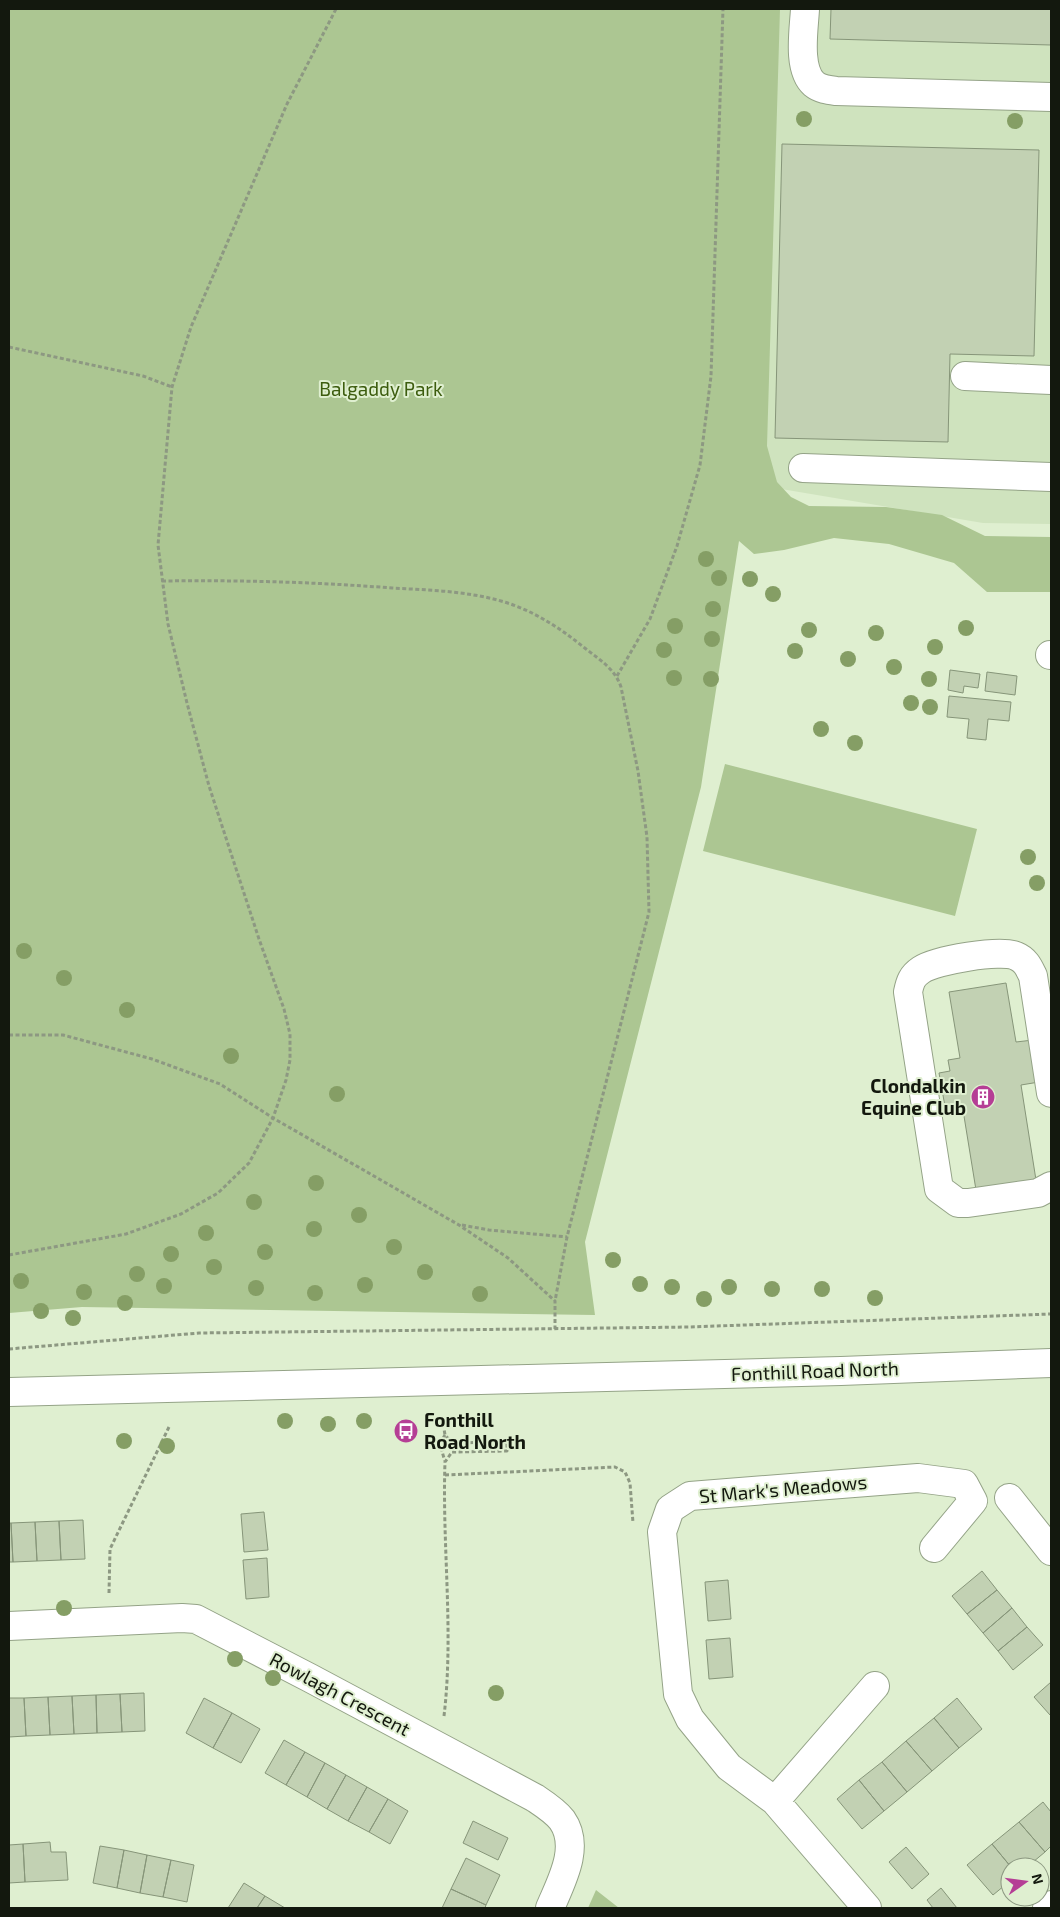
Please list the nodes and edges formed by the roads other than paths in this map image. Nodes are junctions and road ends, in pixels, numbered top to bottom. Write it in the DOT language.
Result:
graph roads {
  1 [pos="805,9"];
  2 [pos="1051,97"];
  3 [pos="965,376"];
  4 [pos="1051,380"];
  5 [pos="803,468"];
  6 [pos="1051,476"];
  7 [pos="1051,1093"];
  8 [pos="1051,1186"];
  9 [pos="1051,1363"];
  10 [pos="9,1392"];
  11 [pos="1009,1498"];
  12 [pos="934,1548"];
  13 [pos="1051,1548"];
  14 [pos="9,1626"];
  15 [pos="875,1686"];
  16 [pos="775,1801"];
  17 [pos="1051,1905"];
  18 [pos="550,1908"];
  19 [pos="867,1908"];
  20 [pos="1047,1908"];
  1 -- 2 [label="street"];
  3 -- 4 [label="street"];
  5 -- 6 [label="street"];
  7 -- 8 [label="street"];
  9 -- 10 [label="street, Fonthill Road North"];
  11 -- 13 [label="street"];
  12 -- 16 [label="street, St Mark's Meadows"];
  14 -- 18 [label="street, Rowlagh Crescent"];
  15 -- 16 [label="street"];
  16 -- 19 [label="street, St Mark's Meadows"];
  17 -- 20 [label="street"];
}
